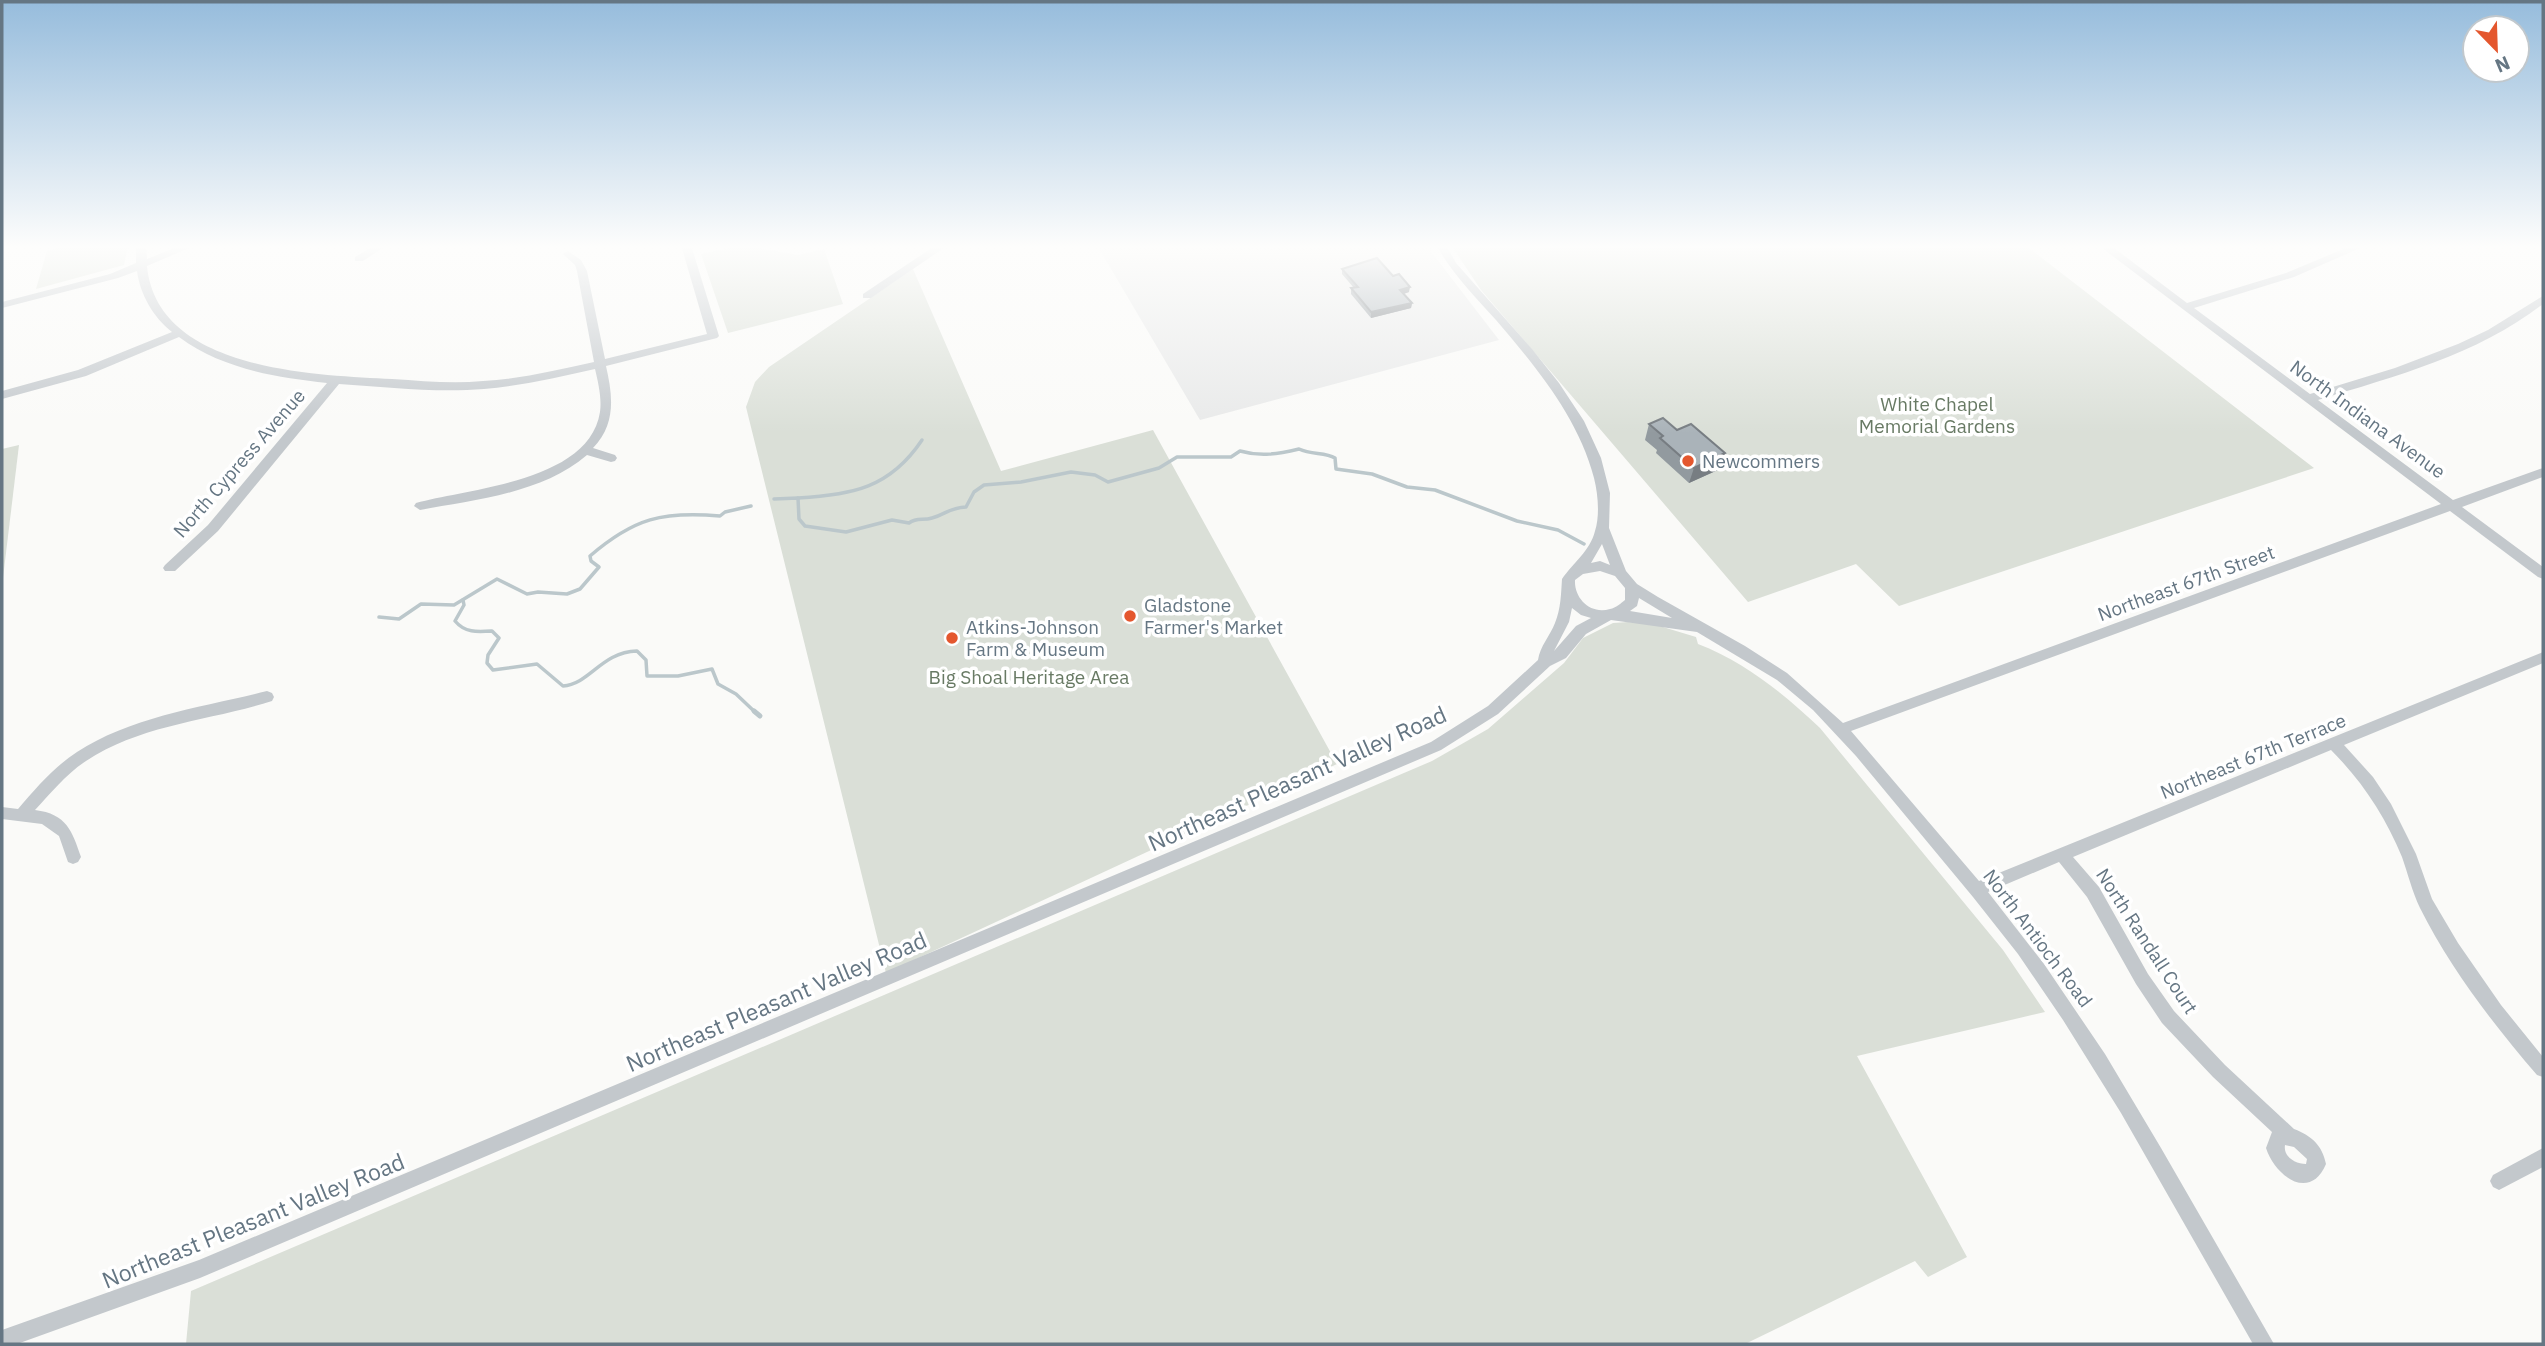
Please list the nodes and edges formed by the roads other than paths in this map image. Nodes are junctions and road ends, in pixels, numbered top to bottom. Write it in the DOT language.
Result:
graph roads {
  1 [pos="157,308"];
  2 [pos="588,308"];
  3 [pos="705,308"];
  4 [pos="1489,308"];
  5 [pos="2186,308"];
  6 [pos="2531,308"];
  7 [pos="179,333"];
  8 [pos="599,362"];
  9 [pos="335,381"];
  10 [pos="2,395"];
  11 [pos="2307,399"];
  12 [pos="584,450"];
  13 [pos="611,458"];
  14 [pos="2543,472"];
  15 [pos="420,506"];
  16 [pos="2452,506"];
  17 [pos="1603,529"];
  18 [pos="170,568"];
  19 [pos="1580,569"];
  20 [pos="1620,573"];
  21 [pos="2543,574"];
  22 [pos="1632,587"];
  23 [pos="1568,596"];
  24 [pos="1611,615"];
  25 [pos="1698,627"];
  26 [pos="2541,661"];
  27 [pos="1545,662"];
  28 [pos="267,697"];
  29 [pos="1842,729"];
  30 [pos="2334,744"];
  31 [pos="2,813"];
  32 [pos="23,814"];
  33 [pos="2062,855"];
  34 [pos="73,857"];
  35 [pos="1977,889"];
  36 [pos="2543,1069"];
  37 [pos="2289,1136"];
  38 [pos="2543,1157"];
  39 [pos="2499,1181"];
  40 [pos="2,1340"];
  41 [pos="2264,1344"];
  1 -- 7 [label="street"];
  2 -- 8 [label="street"];
  3 -- 8 [label="street"];
  4 -- 17 [label="street"];
  5 -- 11 [label="street, North Indiana Avenue"];
  6 -- 11 [label="street"];
  7 -- 9 [label="street"];
  7 -- 10 [label="street"];
  8 -- 9 [label="street"];
  8 -- 12 [label="street"];
  9 -- 18 [label="street, North Cypress Avenue"];
  11 -- 16 [label="street, North Indiana Avenue"];
  12 -- 13 [label="street"];
  12 -- 15 [label="street"];
  14 -- 16 [label="street, Northeast 67th Street"];
  16 -- 21 [label="street, North Indiana Avenue"];
  16 -- 29 [label="street, Northeast 67th Street"];
  17 -- 19 [label="street"];
  17 -- 20 [label="street"];
  19 -- 20 [label="street"];
  19 -- 23 [label="street"];
  20 -- 22 [label="street"];
  22 -- 24 [label="street"];
  22 -- 25 [label="street, North Antioch Road"];
  23 -- 24 [label="street"];
  23 -- 27 [label="street, Northeast Pleasant Valley Road"];
  24 -- 25 [label="street, North Antioch Road"];
  24 -- 27 [label="street, Northeast Pleasant Valley Road"];
  25 -- 29 [label="street, North Antioch Road"];
  26 -- 30 [label="street, Northeast 67th Terrace"];
  27 -- 40 [label="street, Northeast Pleasant Valley Road"];
  28 -- 32 [label="street"];
  29 -- 35 [label="street, North Antioch Road"];
  30 -- 33 [label="street, Northeast 67th Terrace"];
  30 -- 36 [label="street"];
  31 -- 32 [label="street"];
  32 -- 34 [label="street"];
  33 -- 35 [label="street, Northeast 67th Terrace"];
  33 -- 37 [label="street, North Randall Court"];
  35 -- 41 [label="street, North Antioch Road"];
  38 -- 39 [label="street"];
}
